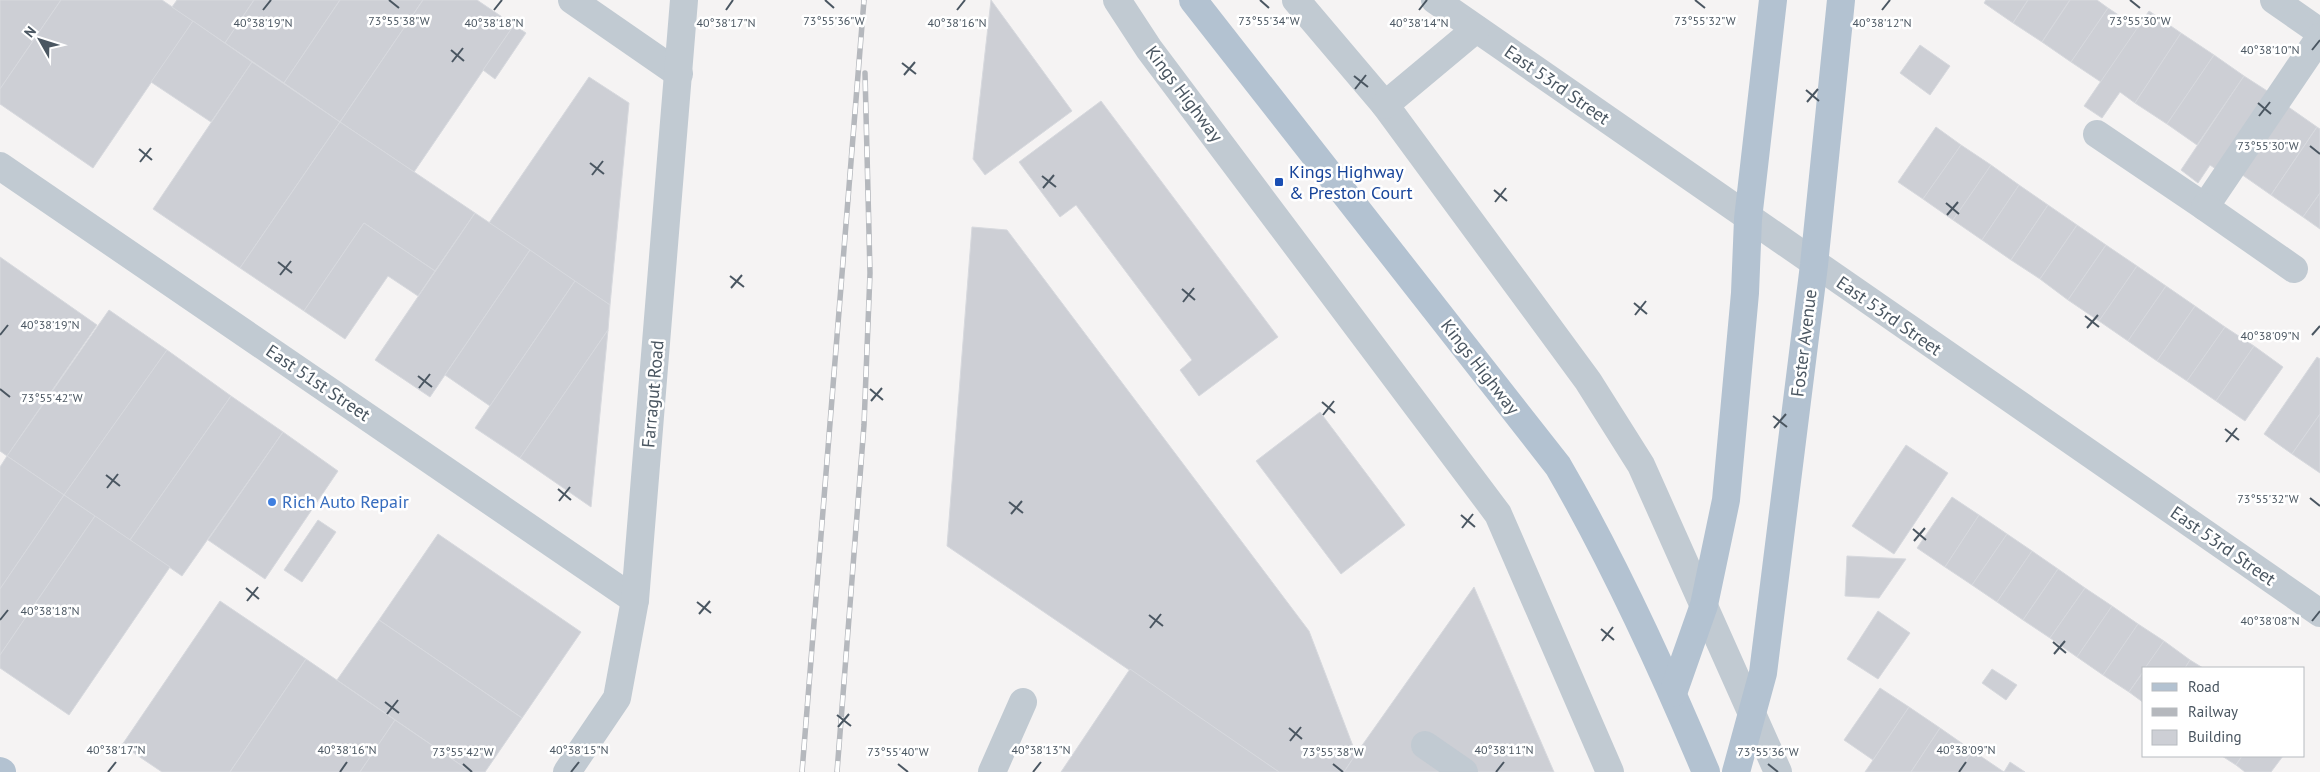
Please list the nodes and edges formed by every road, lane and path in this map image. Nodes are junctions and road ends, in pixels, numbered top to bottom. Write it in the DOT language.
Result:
graph roads {
  1 [pos="572,0"];
  2 [pos="684,0"];
  3 [pos="1117,0"];
  4 [pos="1193,0"];
  5 [pos="1296,0"];
  6 [pos="1436,0"];
  7 [pos="1773,0"];
  8 [pos="1841,0"];
  9 [pos="2274,0"];
  10 [pos="1476,28"];
  11 [pos="2320,32"];
  12 [pos="2320,37"];
  13 [pos="679,74"];
  14 [pos="1385,105"];
  15 [pos="2097,134"];
  16 [pos="0,166"];
  17 [pos="2204,208"];
  18 [pos="1748,219"];
  19 [pos="1814,264"];
  20 [pos="2294,269"];
  21 [pos="635,600"];
  22 [pos="1704,605"];
  23 [pos="2320,613"];
  24 [pos="1673,693"];
  25 [pos="1023,702"];
  26 [pos="1753,713"];
  27 [pos="1425,745"];
  28 [pos="567,772"];
  29 [pos="992,772"];
  30 [pos="1464,772"];
  31 [pos="1610,772"];
  32 [pos="1706,772"];
  33 [pos="1736,772"];
  34 [pos="1778,772"];
  1 -- 13 [label="street"];
  2 -- 13 [label="street, Farragut Road"];
  3 -- 31 [label="street, Kings Highway"];
  4 -- 24 [label="main road, Kings Highway"];
  5 -- 14 [label="street"];
  6 -- 10 [label="street, East 53rd Street"];
  7 -- 18 [label="main road"];
  8 -- 19 [label="main road, Foster Avenue"];
  9 -- 11 [label="street"];
  10 -- 14 [label="street"];
  10 -- 18 [label="street, East 53rd Street"];
  12 -- 17 [label="street"];
  13 -- 21 [label="street, Farragut Road"];
  14 -- 22 [label="street"];
  15 -- 17 [label="street"];
  16 -- 21 [label="street, East 51st Street"];
  17 -- 20 [label="street"];
  18 -- 19 [label="street, East 53rd Street"];
  18 -- 22 [label="main road"];
  19 -- 23 [label="street, East 53rd Street"];
  19 -- 26 [label="main road, Foster Avenue"];
  21 -- 28 [label="street, Farragut Road"];
  22 -- 24 [label="main road"];
  22 -- 26 [label="street"];
  24 -- 32 [label="main road, Kings Highway"];
  25 -- 29 [label="street"];
  26 -- 33 [label="main road, Foster Avenue"];
  26 -- 34 [label="street"];
  27 -- 30 [label="street"];
}
